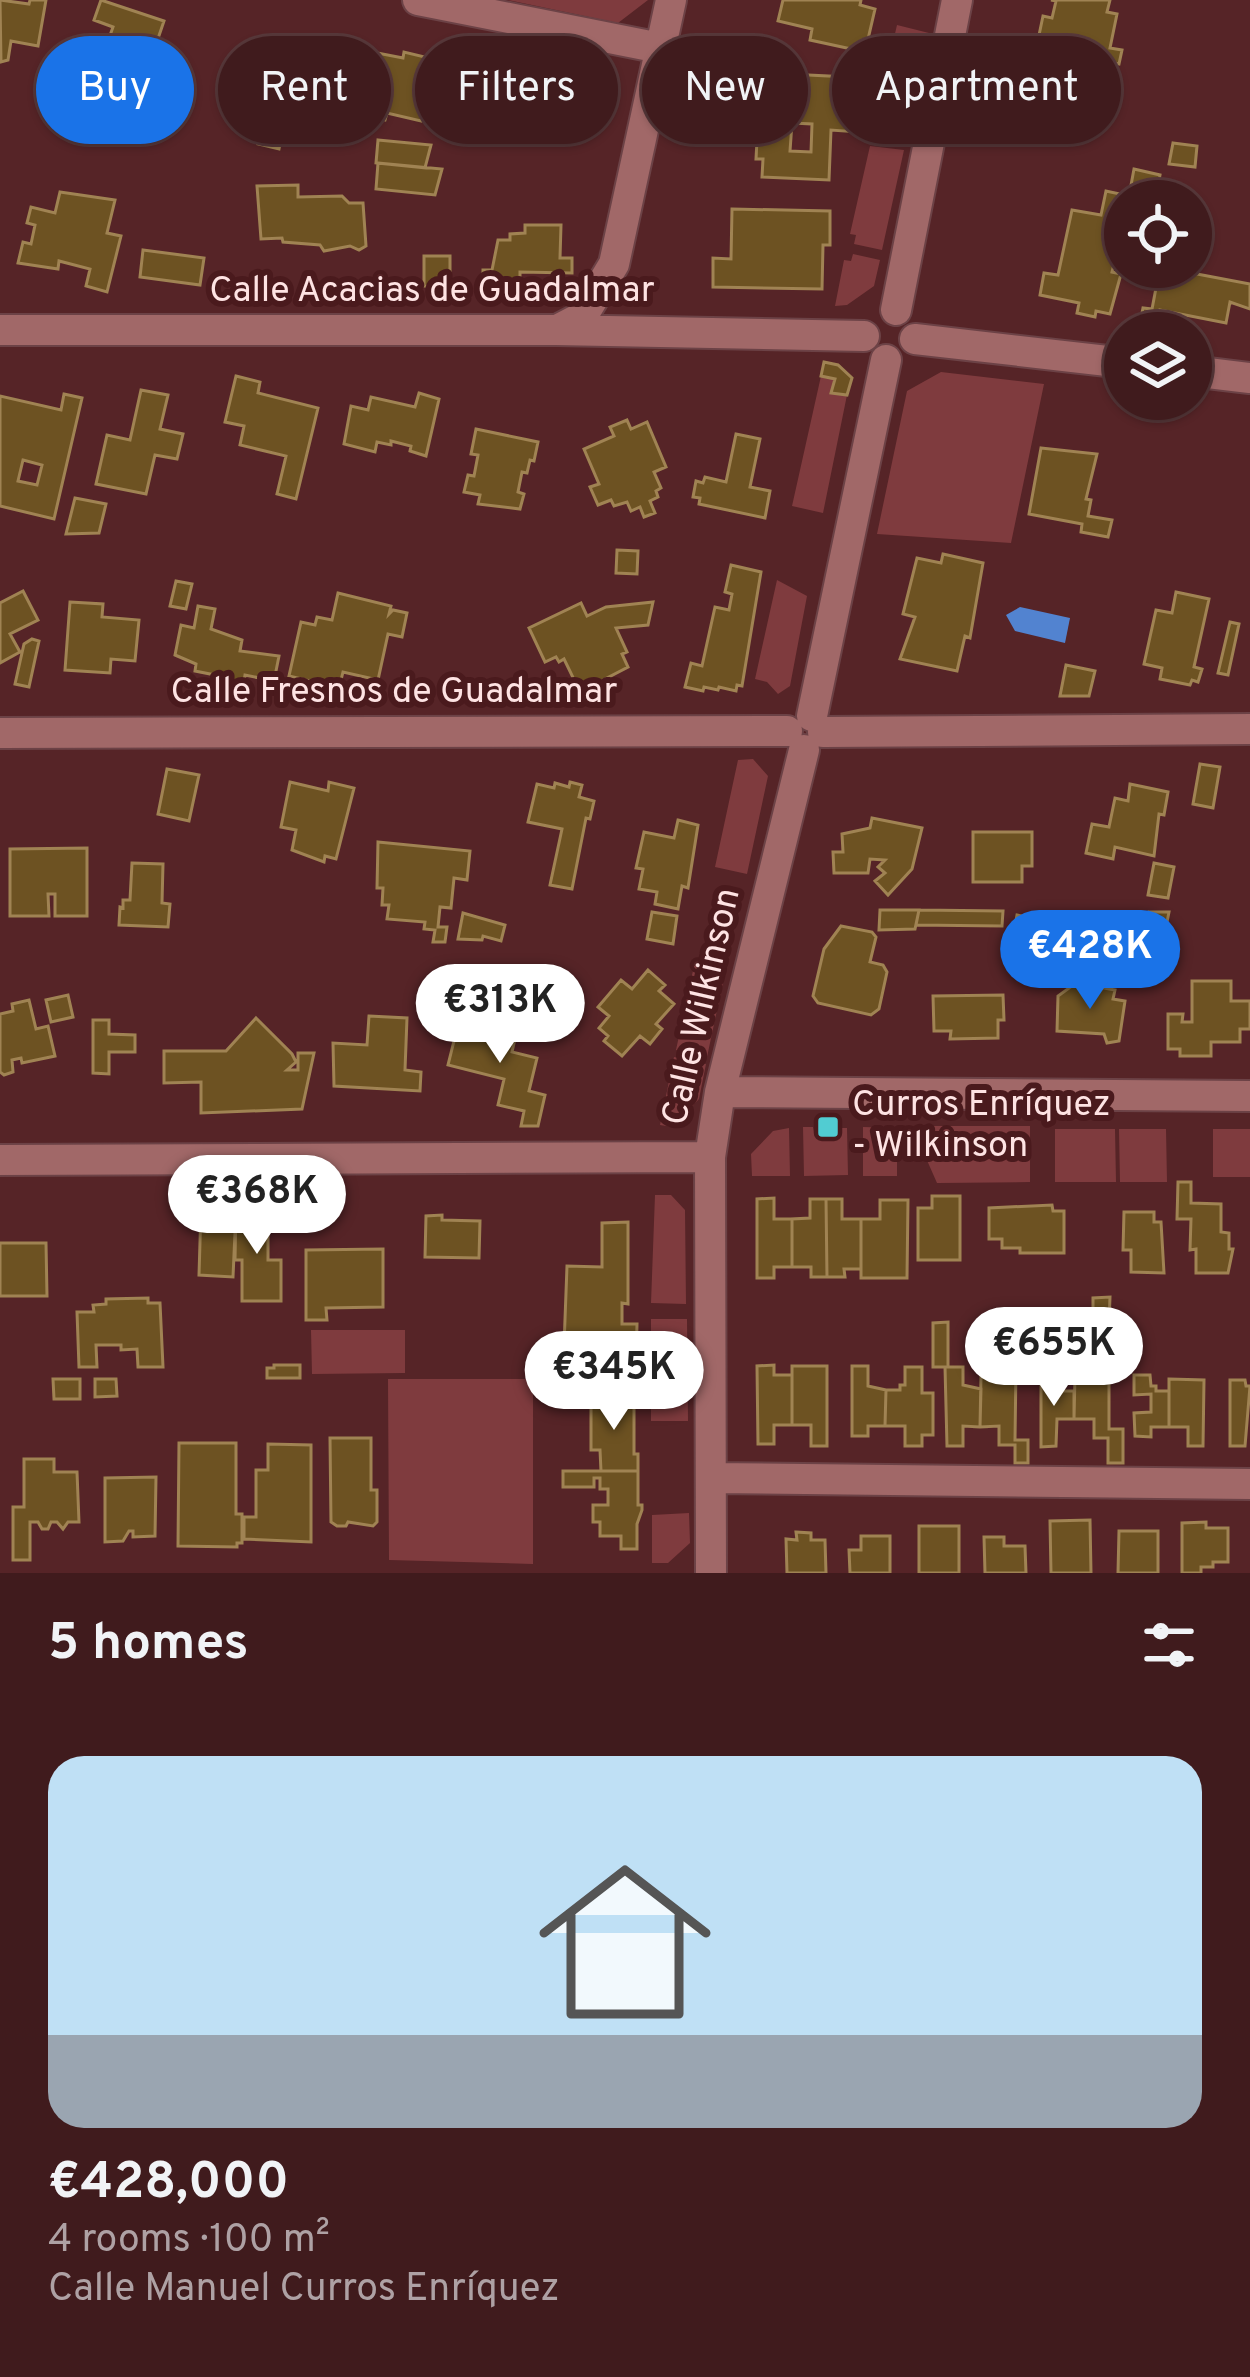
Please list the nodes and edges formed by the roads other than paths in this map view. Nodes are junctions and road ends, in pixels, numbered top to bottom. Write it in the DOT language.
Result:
graph roads {
  1 [pos="418,0"];
  2 [pos="671,0"];
  3 [pos="957,0"];
  4 [pos="663,36"];
  5 [pos="642,44"];
  6 [pos="642,133"];
  7 [pos="614,264"];
  8 [pos="896,310"];
  9 [pos="0,330"];
  10 [pos="556,330"];
  11 [pos="647,331"];
  12 [pos="864,336"];
  13 [pos="915,339"];
  14 [pos="886,360"];
  15 [pos="1104,361"];
  16 [pos="1212,373"];
  17 [pos="1250,378"];
  18 [pos="1250,729"];
  19 [pos="806,732"];
  20 [pos="0,733"];
  21 [pos="720,1092"];
  22 [pos="1250,1096"];
  23 [pos="710,1157"];
  24 [pos="0,1160"];
  25 [pos="711,1478"];
  26 [pos="1250,1484"];
  27 [pos="711,1573"];
  1 -- 5 [label="street"];
  2 -- 4 [label="street"];
  3 -- 8 [label="street"];
  6 -- 7 [label="street"];
  7 -- 10 [label="street"];
  7 -- 11 [label="street"];
  8 -- 12 [label="street"];
  8 -- 13 [label="street"];
  9 -- 10 [label="street, Calle Acacias de Guadalmar"];
  10 -- 11 [label="street, Calle Acacias de Guadalmar"];
  11 -- 12 [label="street, Calle Acacias de Guadalmar"];
  12 -- 14 [label="street"];
  13 -- 14 [label="street"];
  13 -- 15 [label="street"];
  14 -- 19 [label="street, Calle Wilkinson"];
  16 -- 17 [label="street"];
  18 -- 19 [label="street, Calle Fresnos de Guadalmar"];
  19 -- 20 [label="street, Calle Fresnos de Guadalmar"];
  19 -- 21 [label="street, Calle Wilkinson"];
  21 -- 22 [label="street"];
  21 -- 23 [label="street, Calle Wilkinson"];
  23 -- 24 [label="street"];
  23 -- 25 [label="street, Calle Wilkinson"];
  25 -- 26 [label="street"];
  25 -- 27 [label="street, Calle Wilkinson"];
}
